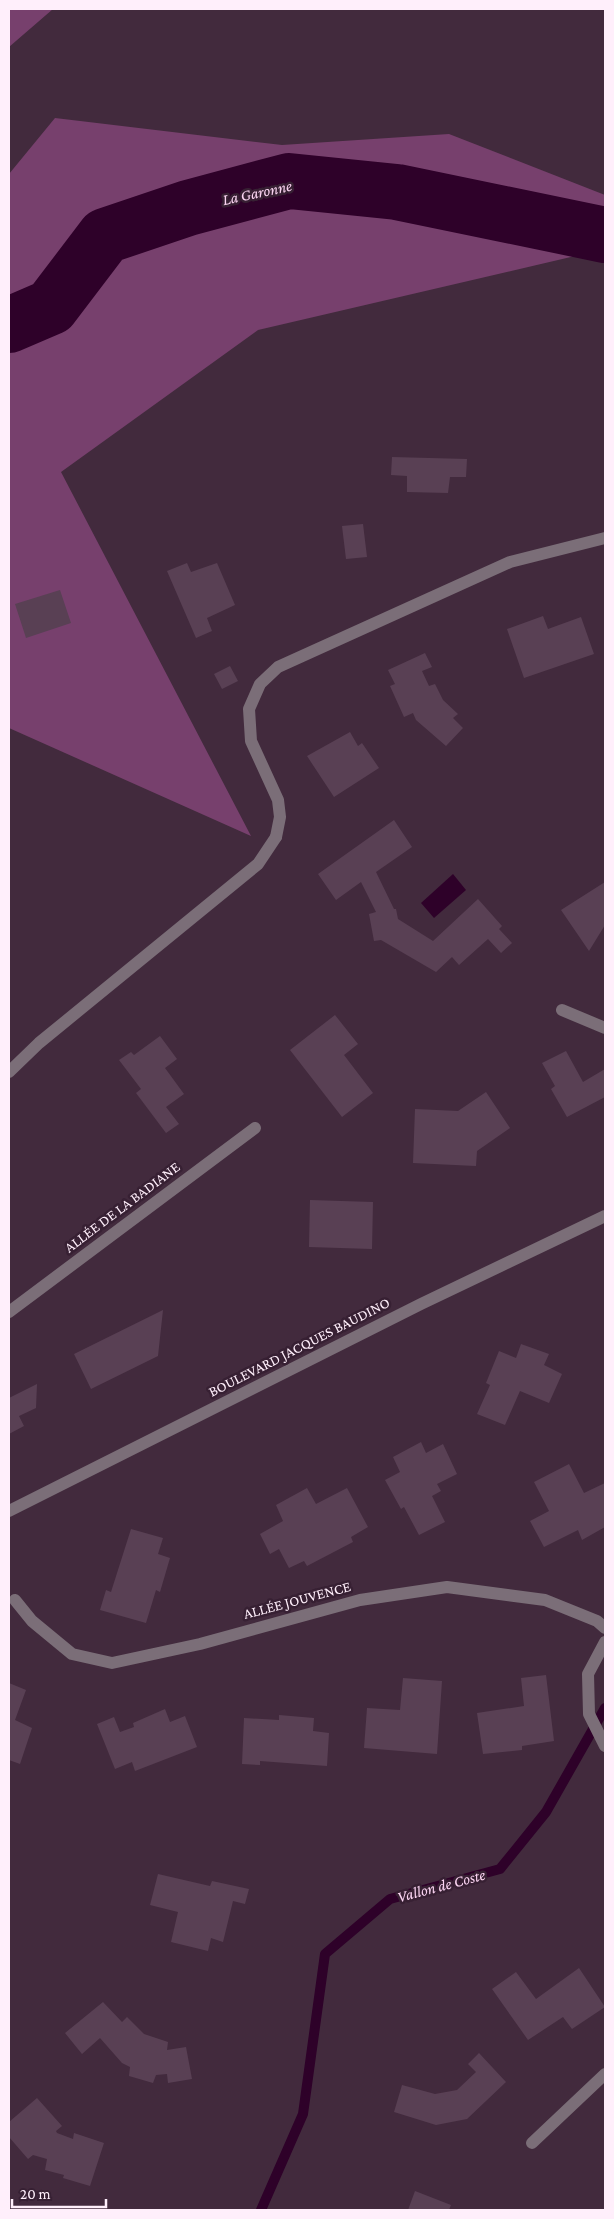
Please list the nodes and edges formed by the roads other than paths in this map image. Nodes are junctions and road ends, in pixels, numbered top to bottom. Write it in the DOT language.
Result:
graph roads {
  1 [pos="605,538"];
  2 [pos="562,1010"];
  3 [pos="605,1028"];
  4 [pos="9,1072"];
  5 [pos="255,1128"];
  6 [pos="605,1218"];
  7 [pos="9,1312"];
  8 [pos="9,1511"];
  9 [pos="15,1600"];
  10 [pos="605,1628"];
  11 [pos="605,1642"];
  12 [pos="605,1746"];
  13 [pos="605,2074"];
  14 [pos="532,2143"];
  1 -- 4 [label="street"];
  2 -- 3 [label="street"];
  5 -- 7 [label="street, ALLÉE DE LA BADIANE"];
  6 -- 8 [label="street, BOULEVARD JACQUES BAUDINO"];
  9 -- 10 [label="street, ALLÉE JOUVENCE"];
  11 -- 12 [label="street"];
  13 -- 14 [label="street"];
}
